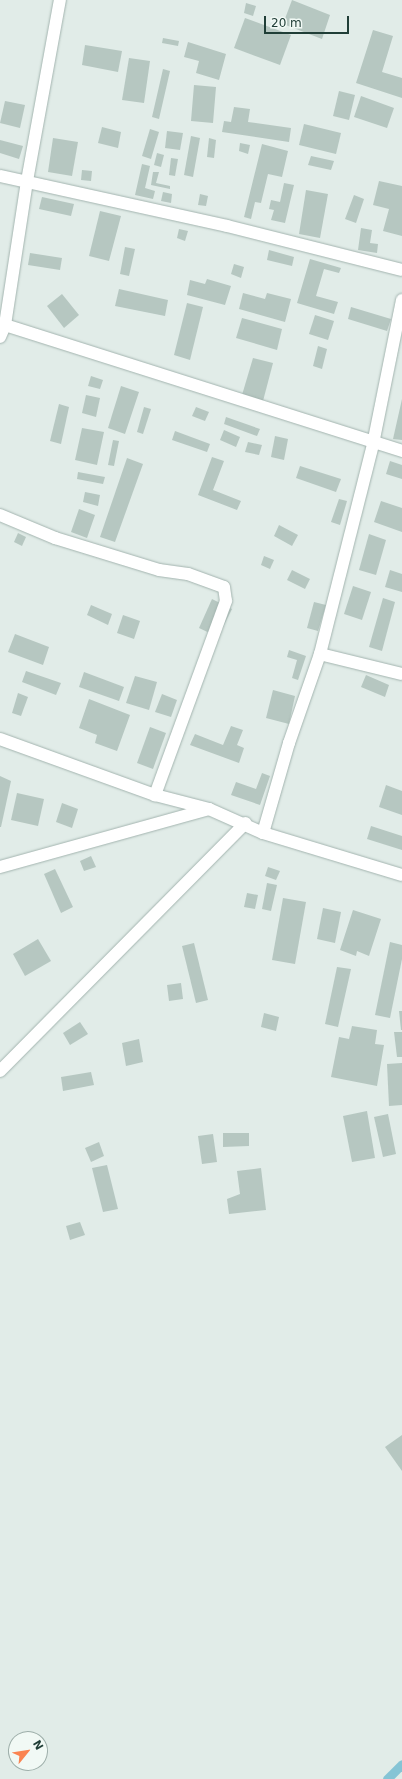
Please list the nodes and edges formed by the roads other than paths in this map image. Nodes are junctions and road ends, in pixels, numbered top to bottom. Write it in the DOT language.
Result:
graph roads {
  1 [pos="60,0"];
  2 [pos="0,176"];
  3 [pos="27,180"];
  4 [pos="402,270"];
  5 [pos="402,300"];
  6 [pos="5,325"];
  7 [pos="0,337"];
  8 [pos="373,444"];
  9 [pos="402,451"];
  10 [pos="0,515"];
  11 [pos="320,654"];
  12 [pos="402,674"];
  13 [pos="0,739"];
  14 [pos="155,795"];
  15 [pos="209,809"];
  16 [pos="246,823"];
  17 [pos="263,833"];
  18 [pos="0,867"];
  19 [pos="402,875"];
  20 [pos="0,1071"];
  1 -- 3 [label="street"];
  2 -- 3 [label="street"];
  3 -- 4 [label="street"];
  3 -- 6 [label="street"];
  5 -- 8 [label="street"];
  6 -- 7 [label="street"];
  6 -- 8 [label="street"];
  8 -- 9 [label="street"];
  8 -- 11 [label="street"];
  10 -- 14 [label="street"];
  11 -- 12 [label="street"];
  11 -- 17 [label="street"];
  13 -- 14 [label="street"];
  14 -- 15 [label="street"];
  15 -- 16 [label="street"];
  15 -- 18 [label="street"];
  16 -- 17 [label="street"];
  16 -- 20 [label="street"];
  17 -- 19 [label="street"];
}
